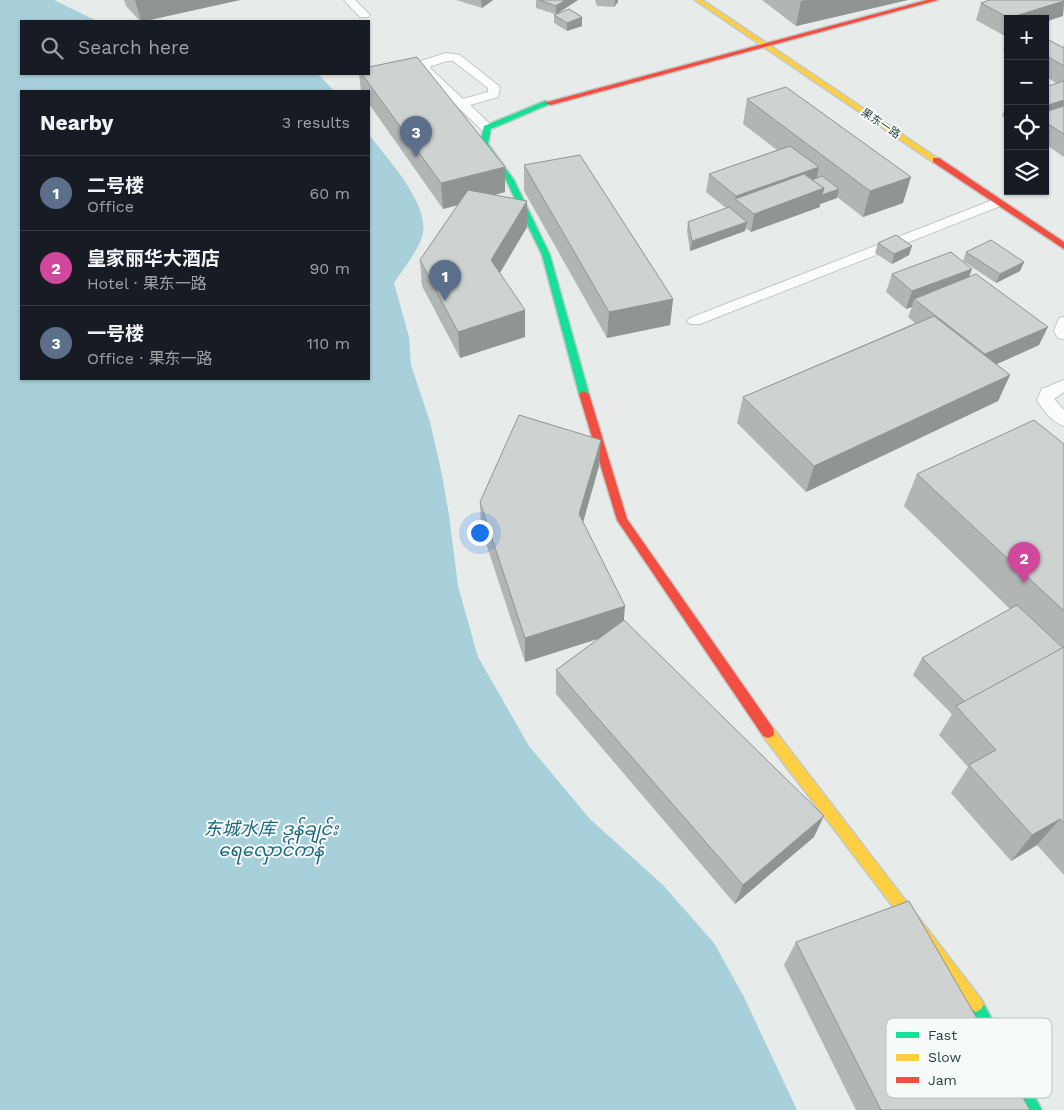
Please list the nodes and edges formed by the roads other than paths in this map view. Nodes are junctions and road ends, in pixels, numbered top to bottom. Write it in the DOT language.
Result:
graph roads {
  1 [pos="349,0"];
  2 [pos="698,0"];
  3 [pos="935,0"];
  4 [pos="364,15"];
  5 [pos="766,46"];
  6 [pos="462,104"];
  7 [pos="487,128"];
  8 [pos="998,202"];
  9 [pos="1064,246"];
  10 [pos="695,321"];
  11 [pos="1064,322"];
  12 [pos="1064,334"];
  13 [pos="1064,386"];
  14 [pos="1064,420"];
  15 [pos="984,1018"];
  16 [pos="1027,1098"];
  17 [pos="1034,1110"];
  1 -- 4 [label="lane"];
  2 -- 5 [label="street, 果东一路"];
  3 -- 5 [label="street"];
  5 -- 7 [label="street"];
  5 -- 8 [label="street, 果东一路"];
  6 -- 6 [label="lane"];
  6 -- 7 [label="lane"];
  7 -- 15 [label="street"];
  8 -- 9 [label="street, 果东一路"];
  8 -- 10 [label="lane"];
  11 -- 12 [label="lane"];
  13 -- 14 [label="lane"];
  16 -- 17 [label="street"];
}
